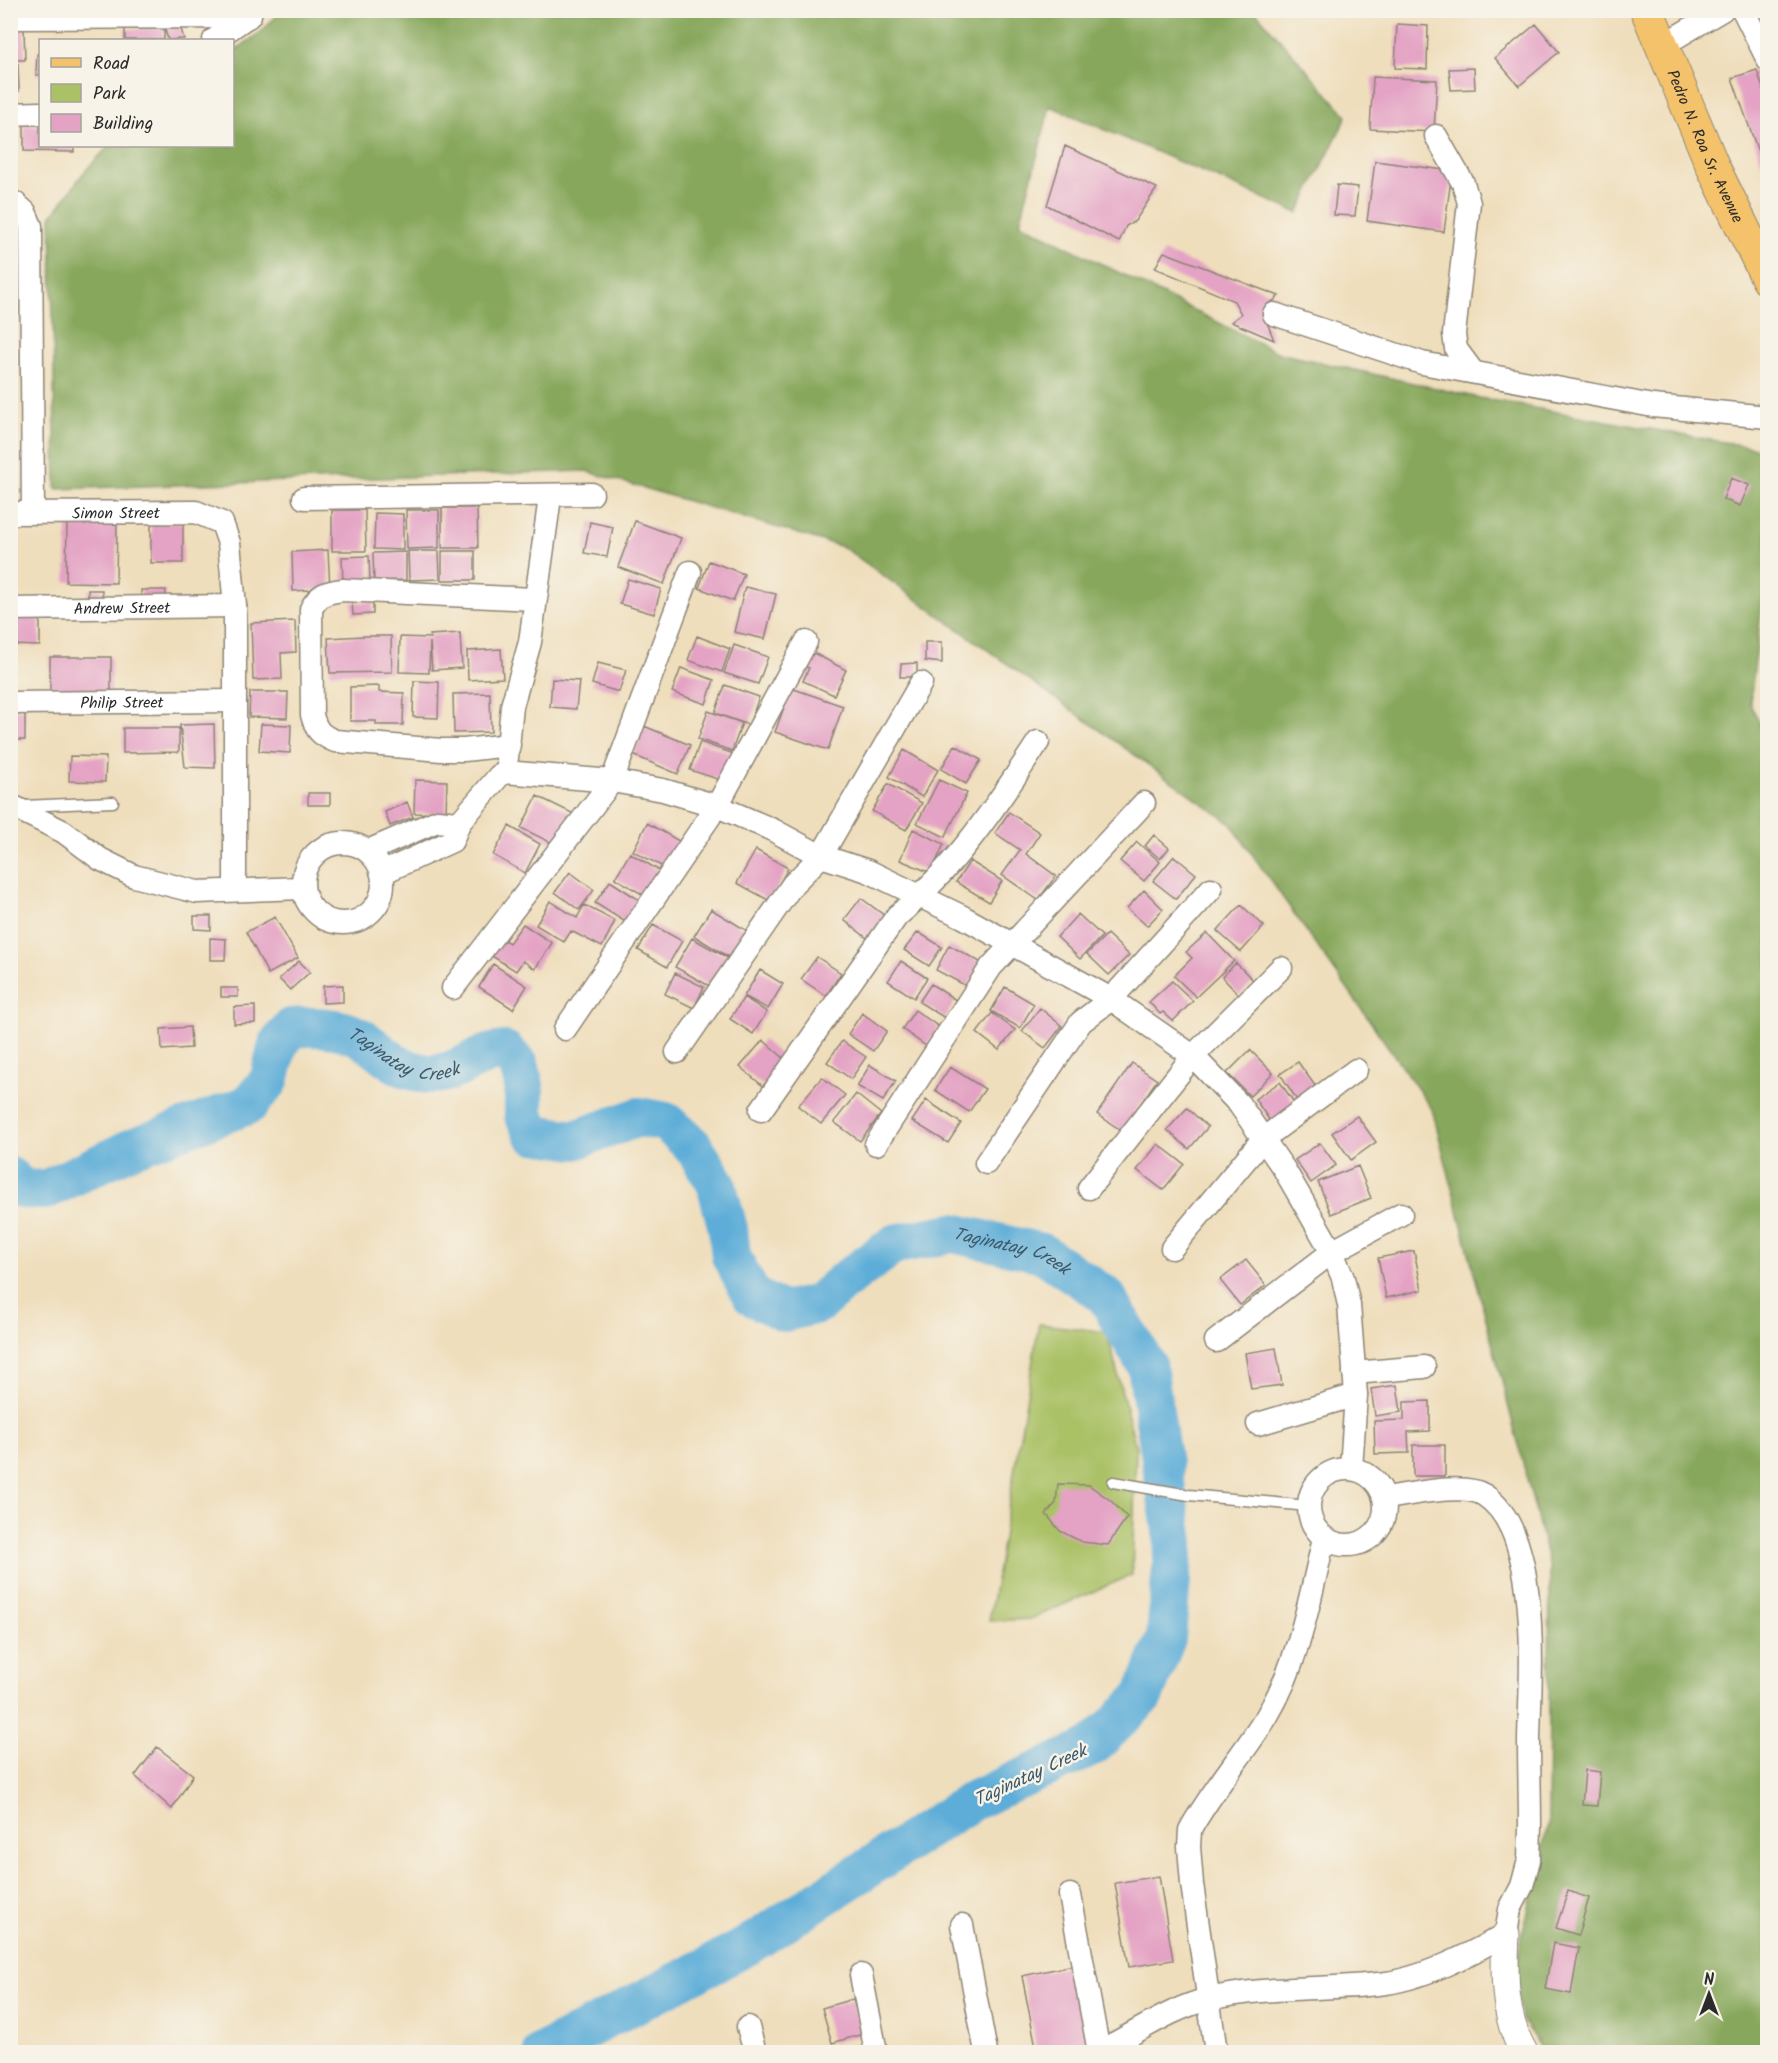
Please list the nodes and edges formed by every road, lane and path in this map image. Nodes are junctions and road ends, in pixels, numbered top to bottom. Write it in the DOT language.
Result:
graph roads {
  1 [pos="1647,10"];
  2 [pos="1722,10"];
  3 [pos="1743,10"];
  4 [pos="251,14"];
  5 [pos="10,18"];
  6 [pos="215,39"];
  7 [pos="1663,45"];
  8 [pos="1767,60"];
  9 [pos="39,113"];
  10 [pos="10,114"];
  11 [pos="1436,136"];
  12 [pos="10,203"];
  13 [pos="1767,279"];
  14 [pos="21,311"];
  15 [pos="1274,314"];
  16 [pos="1473,372"];
  17 [pos="21,410"];
  18 [pos="1767,417"];
  19 [pos="592,494"];
  20 [pos="550,497"];
  21 [pos="304,498"];
  22 [pos="33,512"];
  23 [pos="10,513"];
  24 [pos="690,572"];
  25 [pos="535,599"];
  26 [pos="235,606"];
  27 [pos="10,609"];
  28 [pos="806,642"];
  29 [pos="921,683"];
  30 [pos="235,701"];
  31 [pos="10,703"];
  32 [pos="1038,742"];
  33 [pos="509,745"];
  34 [pos="505,772"];
  35 [pos="612,781"];
  36 [pos="113,802"];
  37 [pos="1144,803"];
  38 [pos="717,806"];
  39 [pos="13,807"];
  40 [pos="459,824"];
  41 [pos="368,851"];
  42 [pos="821,856"];
  43 [pos="382,873"];
  44 [pos="303,888"];
  45 [pos="1212,889"];
  46 [pos="235,890"];
  47 [pos="922,896"];
  48 [pos="1015,945"];
  49 [pos="1281,968"];
  50 [pos="453,988"];
  51 [pos="1111,999"];
  52 [pos="565,1029"];
  53 [pos="677,1052"];
  54 [pos="1193,1056"];
  55 [pos="1356,1070"];
  56 [pos="761,1110"];
  57 [pos="1263,1139"];
  58 [pos="876,1144"];
  59 [pos="986,1163"];
  60 [pos="1089,1188"];
  61 [pos="1401,1214"];
  62 [pos="1172,1248"];
  63 [pos="1332,1252"];
  64 [pos="1216,1341"];
  65 [pos="1424,1367"];
  66 [pos="1355,1384"];
  67 [pos="1258,1424"];
  68 [pos="1351,1469"];
  69 [pos="1113,1482"];
  70 [pos="1385,1498"];
  71 [pos="1308,1506"];
  72 [pos="1324,1538"];
  73 [pos="1070,1895"];
  74 [pos="962,1925"];
  75 [pos="1506,1934"];
  76 [pos="861,1975"];
  77 [pos="1208,1999"];
  78 [pos="748,2027"];
  79 [pos="755,2052"];
  80 [pos="876,2052"];
  81 [pos="986,2052"];
  82 [pos="1098,2052"];
  83 [pos="1216,2052"];
  84 [pos="1524,2052"];
  1 -- 7 [label="main road, Pedro N. Roa Sr. Avenue"];
  2 -- 7 [label="street"];
  3 -- 8 [label="street"];
  4 -- 5 [label="street"];
  4 -- 6 [label="street"];
  7 -- 13 [label="main road, Pedro N. Roa Sr. Avenue"];
  9 -- 10 [label="street"];
  11 -- 16 [label="street"];
  12 -- 14 [label="street"];
  14 -- 17 [label="street"];
  15 -- 16 [label="street"];
  16 -- 18 [label="street"];
  17 -- 22 [label="street"];
  19 -- 20 [label="street"];
  20 -- 21 [label="street"];
  20 -- 25 [label="street"];
  22 -- 23 [label="street, Simon Street"];
  22 -- 26 [label="street, Simon Street"];
  24 -- 35 [label="street"];
  25 -- 33 [label="street"];
  25 -- 33 [label="street"];
  26 -- 27 [label="street, Andrew Street"];
  26 -- 30 [label="street"];
  28 -- 38 [label="street"];
  29 -- 42 [label="street"];
  30 -- 31 [label="street, Philip Street"];
  30 -- 46 [label="street"];
  32 -- 47 [label="street"];
  33 -- 34 [label="street"];
  34 -- 35 [label="street"];
  34 -- 40 [label="street"];
  35 -- 38 [label="street"];
  35 -- 50 [label="street"];
  36 -- 39 [label="lane"];
  37 -- 48 [label="street"];
  38 -- 42 [label="street"];
  38 -- 52 [label="street"];
  39 -- 46 [label="street"];
  40 -- 41 [label="street"];
  40 -- 43 [label="street"];
  41 -- 43 [label="street"];
  41 -- 44 [label="street"];
  42 -- 47 [label="street"];
  42 -- 53 [label="street"];
  43 -- 44 [label="street"];
  44 -- 46 [label="street"];
  45 -- 51 [label="street"];
  47 -- 48 [label="street"];
  47 -- 56 [label="street"];
  48 -- 51 [label="street"];
  48 -- 58 [label="street"];
  49 -- 54 [label="street"];
  51 -- 54 [label="street"];
  51 -- 59 [label="street"];
  54 -- 57 [label="street"];
  54 -- 60 [label="street"];
  55 -- 57 [label="street"];
  57 -- 62 [label="street"];
  57 -- 63 [label="street"];
  61 -- 63 [label="street"];
  63 -- 64 [label="street"];
  63 -- 66 [label="street"];
  65 -- 66 [label="street"];
  66 -- 67 [label="street"];
  66 -- 68 [label="street"];
  68 -- 70 [label="street"];
  68 -- 71 [label="street"];
  69 -- 71 [label="lane"];
  70 -- 72 [label="street"];
  70 -- 75 [label="street"];
  71 -- 72 [label="street"];
  72 -- 77 [label="street"];
  73 -- 82 [label="street"];
  74 -- 81 [label="street"];
  75 -- 77 [label="street"];
  75 -- 84 [label="street"];
  76 -- 80 [label="street"];
  77 -- 82 [label="street"];
  77 -- 83 [label="street"];
  78 -- 79 [label="street"];
}
